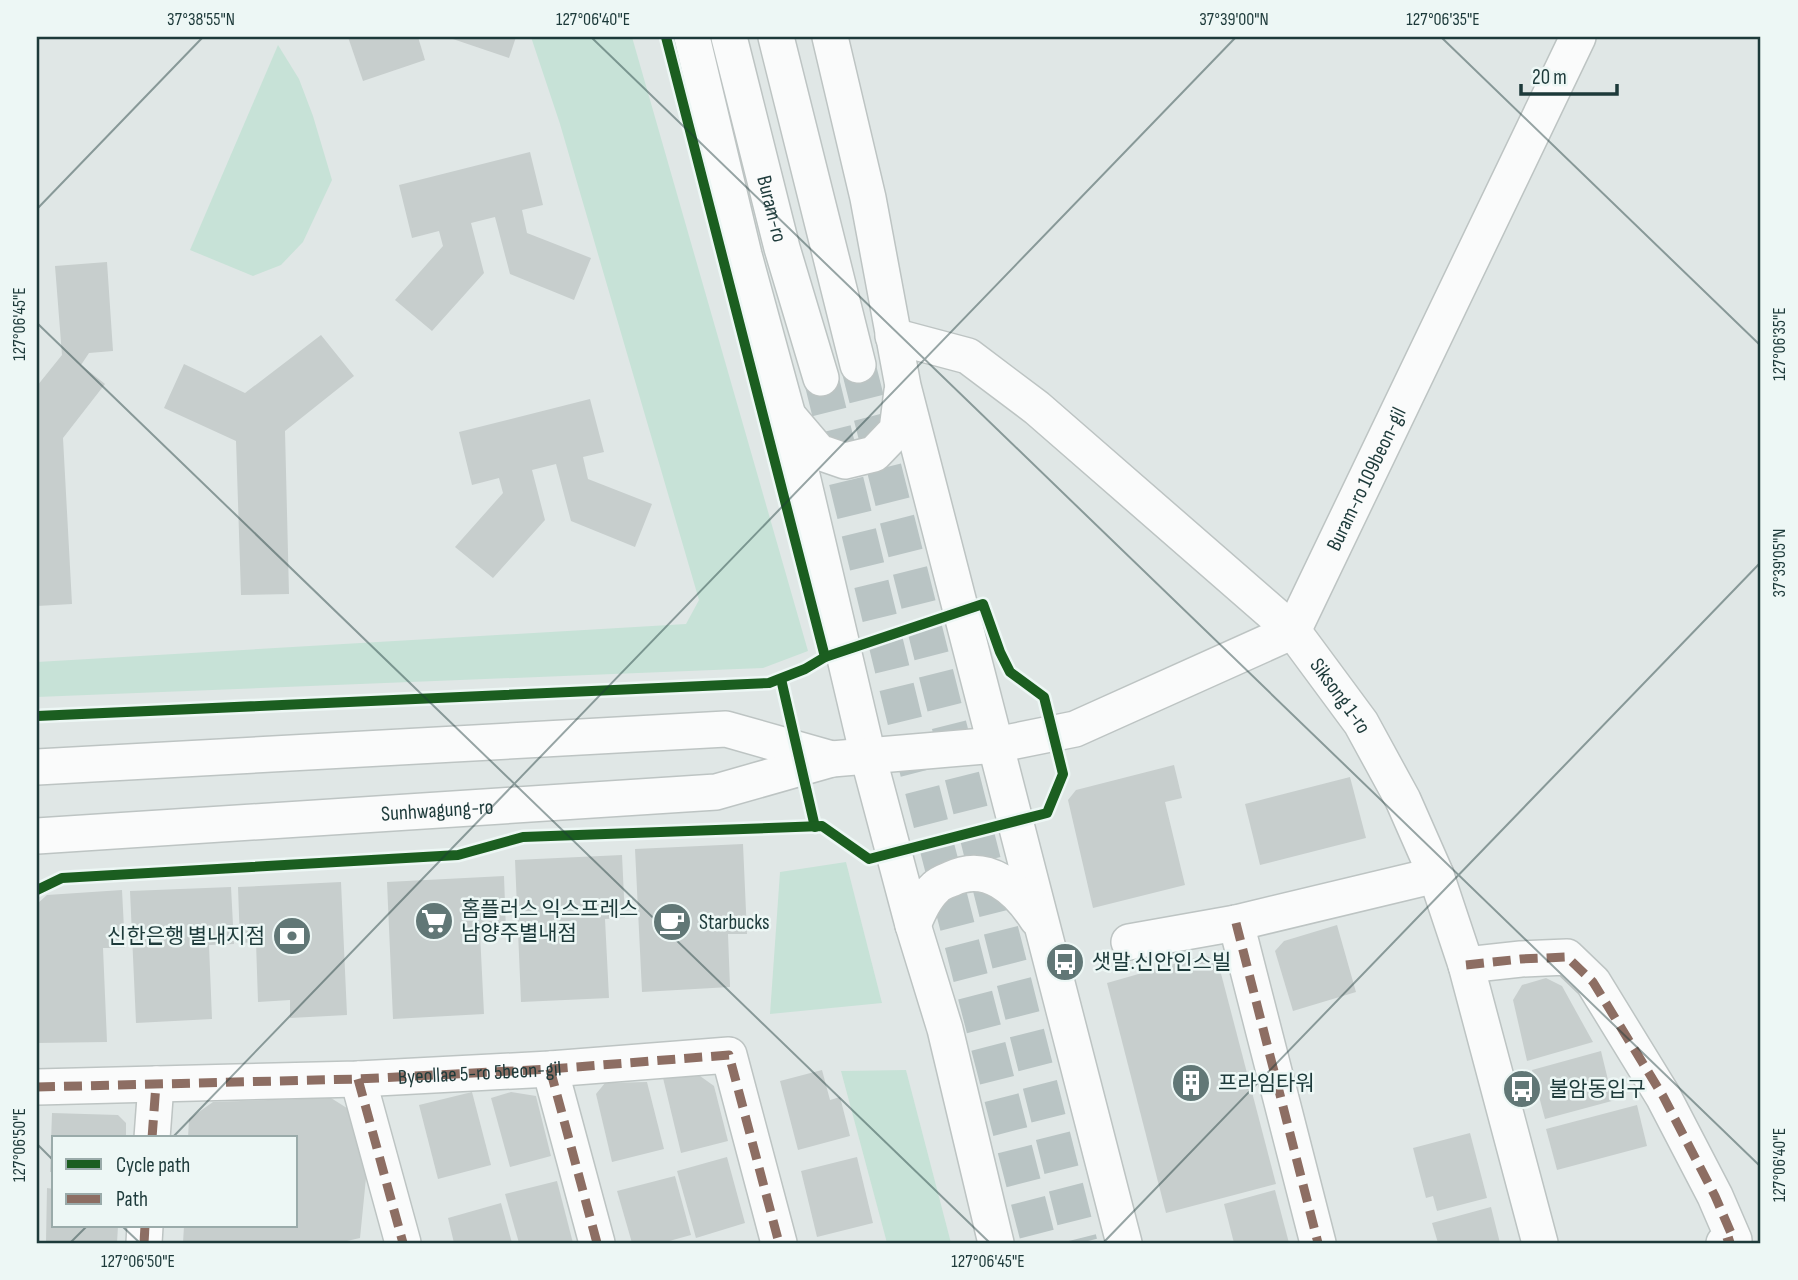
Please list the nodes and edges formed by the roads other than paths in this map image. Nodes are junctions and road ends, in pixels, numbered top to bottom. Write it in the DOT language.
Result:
graph roads {
  1 [pos="692,37"];
  2 [pos="729,37"];
  3 [pos="776,37"];
  4 [pos="830,37"];
  5 [pos="1578,37"];
  6 [pos="894,335"];
  7 [pos="858,365"];
  8 [pos="821,378"];
  9 [pos="903,386"];
  10 [pos="788,416"];
  11 [pos="1293,631"];
  12 [pos="996,745"];
  13 [pos="868,756"];
  14 [pos="832,759"];
  15 [pos="37,767"];
  16 [pos="37,836"];
  17 [pos="1436,875"];
  18 [pos="1237,923"];
  19 [pos="914,925"];
  20 [pos="1041,925"];
  21 [pos="1129,942"];
  22 [pos="1466,965"];
  23 [pos="550,1069"];
  24 [pos="358,1079"];
  25 [pos="156,1084"];
  26 [pos="37,1087"];
  27 [pos="152,1136"];
  28 [pos="1731,1242"];
  29 [pos="403,1243"];
  30 [pos="597,1243"];
  31 [pos="779,1243"];
  32 [pos="996,1243"];
  33 [pos="1125,1243"];
  34 [pos="1318,1243"];
  35 [pos="1540,1243"];
  1 -- 10 [label="street"];
  2 -- 8 [label="street, Buram-ro"];
  3 -- 7 [label="street"];
  4 -- 6 [label="street"];
  5 -- 11 [label="street, Buram-ro 109beon-gil"];
  6 -- 9 [label="street"];
  6 -- 11 [label="street, Siksong 1-ro"];
  9 -- 10 [label="street"];
  9 -- 12 [label="street"];
  10 -- 13 [label="street"];
  11 -- 12 [label="street"];
  11 -- 17 [label="street, Siksong 1-ro"];
  12 -- 13 [label="street, Sunhwagung-ro"];
  12 -- 20 [label="street"];
  13 -- 14 [label="street, Sunhwagung-ro"];
  13 -- 19 [label="street"];
  14 -- 15 [label="street, Sunhwagung-ro"];
  14 -- 16 [label="street, Sunhwagung-ro"];
  17 -- 18 [label="street"];
  17 -- 22 [label="street, Siksong 1-ro"];
  18 -- 21 [label="street"];
  18 -- 34 [label="street"];
  19 -- 20 [label="street"];
  19 -- 32 [label="street"];
  20 -- 33 [label="street"];
  22 -- 28 [label="street"];
  22 -- 35 [label="street, Siksong 1-ro"];
  23 -- 24 [label="street, Byeollae 5-ro 5beon-gil"];
  23 -- 30 [label="street"];
  23 -- 31 [label="street, Byeollae 5-ro 5beon-gil"];
  24 -- 25 [label="street, Byeollae 5-ro 5beon-gil"];
  24 -- 29 [label="street"];
  25 -- 26 [label="street, Byeollae 5-ro 5beon-gil"];
  25 -- 27 [label="street"];
}
